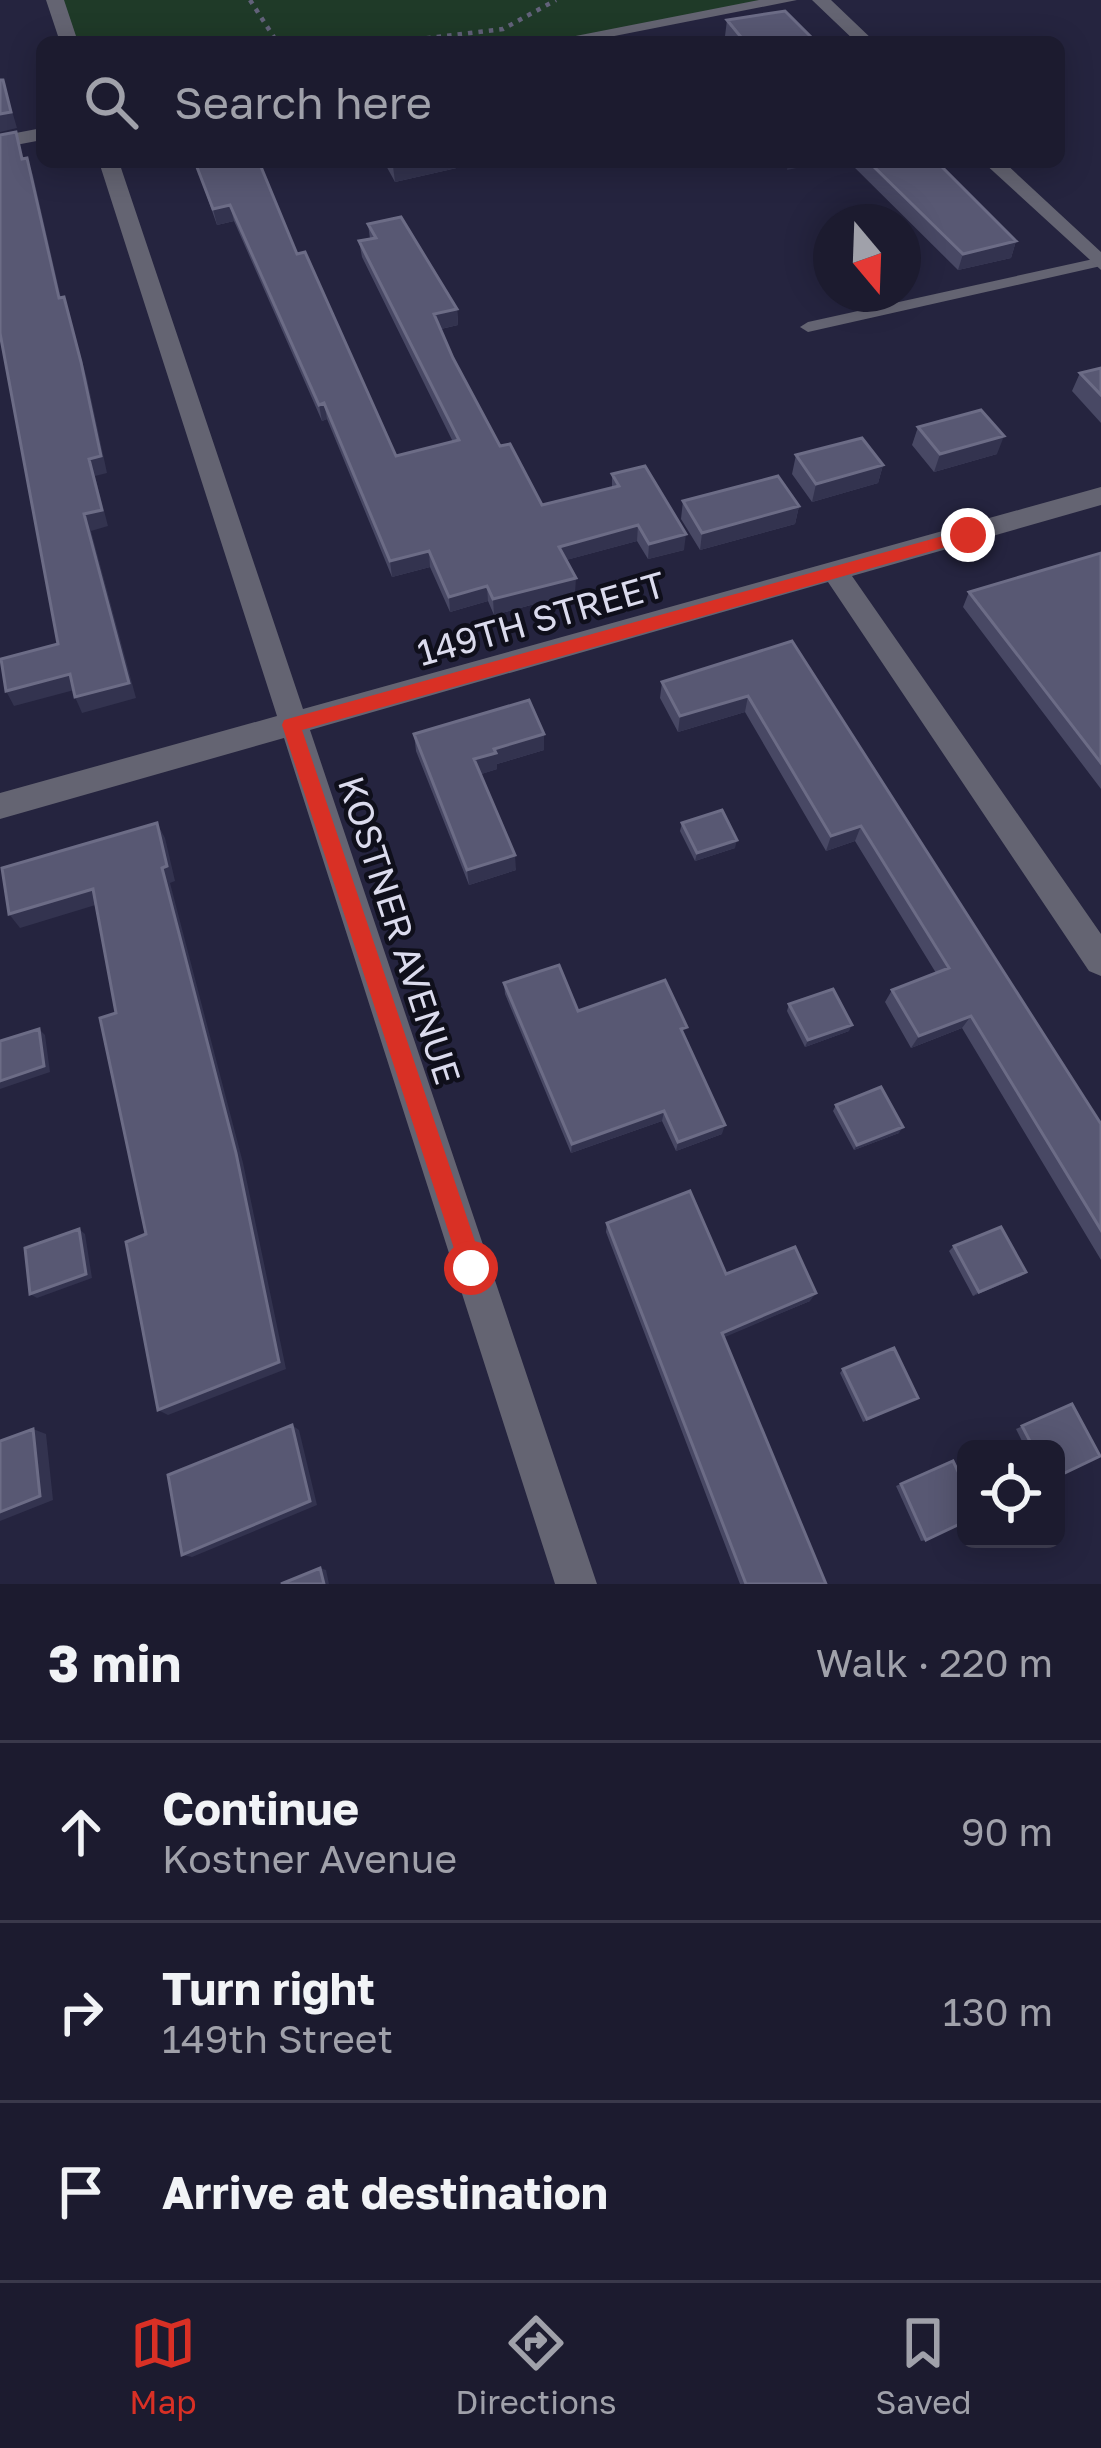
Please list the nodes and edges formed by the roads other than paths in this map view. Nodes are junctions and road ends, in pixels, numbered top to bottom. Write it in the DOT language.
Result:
graph roads {
  1 [pos="55,0"];
  2 [pos="788,0"];
  3 [pos="821,0"];
  4 [pos="67,36"];
  5 [pos="587,36"];
  6 [pos="860,36"];
  7 [pos="36,135"];
  8 [pos="0,142"];
  9 [pos="111,168"];
  10 [pos="999,168"];
  11 [pos="1100,263"];
  12 [pos="808,327"];
  13 [pos="1101,496"];
  14 [pos="836,573"];
  15 [pos="291,725"];
  16 [pos="0,806"];
  17 [pos="1101,961"];
  18 [pos="576,1584"];
  1 -- 4 [label="street"];
  2 -- 5 [label="street"];
  3 -- 6 [label="street"];
  7 -- 8 [label="street"];
  9 -- 15 [label="street, KOSTNER AVENUE"];
  10 -- 11 [label="street"];
  11 -- 12 [label="lane"];
  13 -- 14 [label="street, 149TH STREET"];
  14 -- 15 [label="street, 149TH STREET"];
  14 -- 17 [label="street"];
  15 -- 16 [label="street, 149TH STREET"];
  15 -- 18 [label="street, KOSTNER AVENUE"];
}
